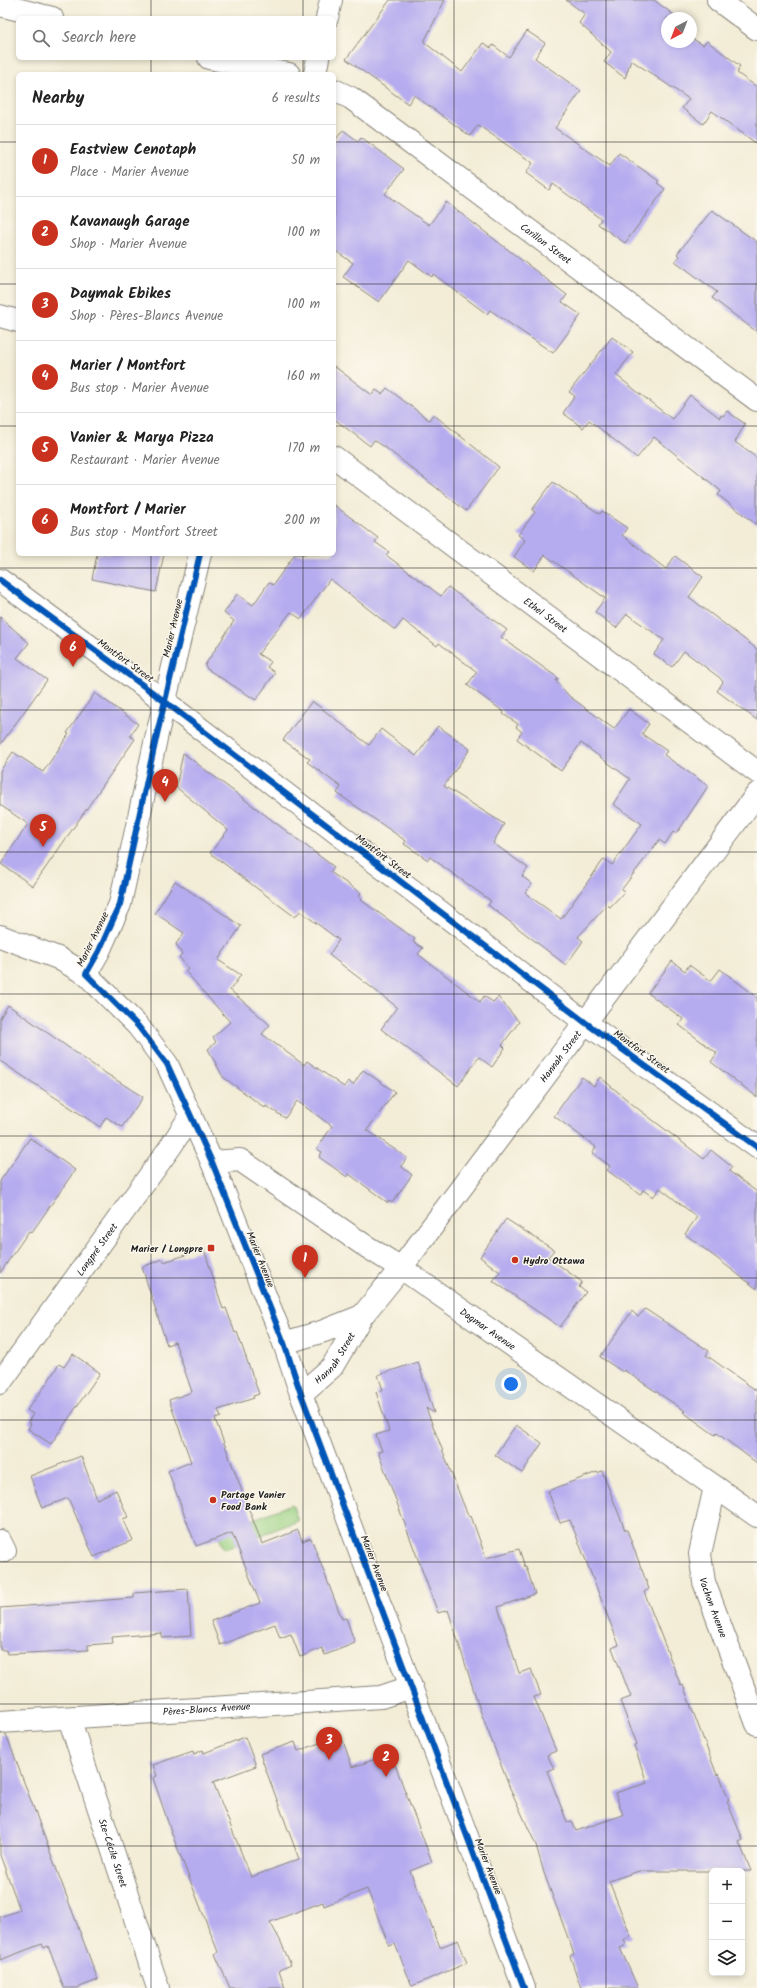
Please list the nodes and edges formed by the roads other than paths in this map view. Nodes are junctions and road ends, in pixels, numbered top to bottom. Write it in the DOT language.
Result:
graph roads {
  1 [pos="331,0"];
  2 [pos="718,0"];
  3 [pos="0,5"];
  4 [pos="44,16"];
  5 [pos="327,16"];
  6 [pos="757,29"];
  7 [pos="219,60"];
  8 [pos="318,60"];
  9 [pos="279,72"];
  10 [pos="315,72"];
  11 [pos="336,91"];
  12 [pos="0,316"];
  13 [pos="16,320"];
  14 [pos="757,400"];
  15 [pos="336,458"];
  16 [pos="200,556"];
  17 [pos="0,580"];
  18 [pos="164,701"];
  19 [pos="757,772"];
  20 [pos="757,794"];
  21 [pos="0,936"];
  22 [pos="86,974"];
  23 [pos="586,1023"];
  24 [pos="191,1115"];
  25 [pos="757,1147"];
  26 [pos="212,1162"];
  27 [pos="401,1268"];
  28 [pos="362,1316"];
  29 [pos="284,1343"];
  30 [pos="0,1383"];
  31 [pos="301,1394"];
  32 [pos="715,1487"];
  33 [pos="757,1516"];
  34 [pos="411,1687"];
  35 [pos="69,1718"];
  36 [pos="0,1722"];
  37 [pos="757,1724"];
  38 [pos="158,1988"];
  39 [pos="524,1988"];
  1 -- 5 [label="street"];
  2 -- 6 [label="street"];
  3 -- 4 [label="street"];
  7 -- 9 [label="street"];
  8 -- 10 [label="street"];
  11 -- 14 [label="street, Carillon Street"];
  12 -- 13 [label="street"];
  15 -- 19 [label="street, Ethel Street"];
  16 -- 18 [label="street, Marier Avenue"];
  17 -- 18 [label="street, Montfort Street"];
  18 -- 22 [label="street, Marier Avenue"];
  18 -- 23 [label="street, Montfort Street"];
  20 -- 23 [label="street, Hannah Street"];
  21 -- 22 [label="street"];
  22 -- 24 [label="street, Marier Avenue"];
  23 -- 25 [label="street, Montfort Street"];
  23 -- 27 [label="street, Hannah Street"];
  24 -- 26 [label="street, Marier Avenue"];
  24 -- 30 [label="street, Longpré Street"];
  26 -- 27 [label="street, Dagmar Avenue"];
  26 -- 29 [label="street, Marier Avenue"];
  27 -- 28 [label="street, Hannah Street"];
  27 -- 32 [label="street, Dagmar Avenue"];
  28 -- 29 [label="street, Hannah Street"];
  28 -- 31 [label="street, Hannah Street"];
  29 -- 31 [label="street, Marier Avenue"];
  31 -- 34 [label="street, Marier Avenue"];
  32 -- 33 [label="street, Dagmar Avenue"];
  32 -- 37 [label="street, Vachon Avenue"];
  34 -- 35 [label="street, Pères-Blancs Avenue"];
  34 -- 39 [label="street, Marier Avenue"];
  35 -- 36 [label="street, Pères-Blancs Avenue"];
  35 -- 38 [label="street, Ste-Cécile Street"];
}
